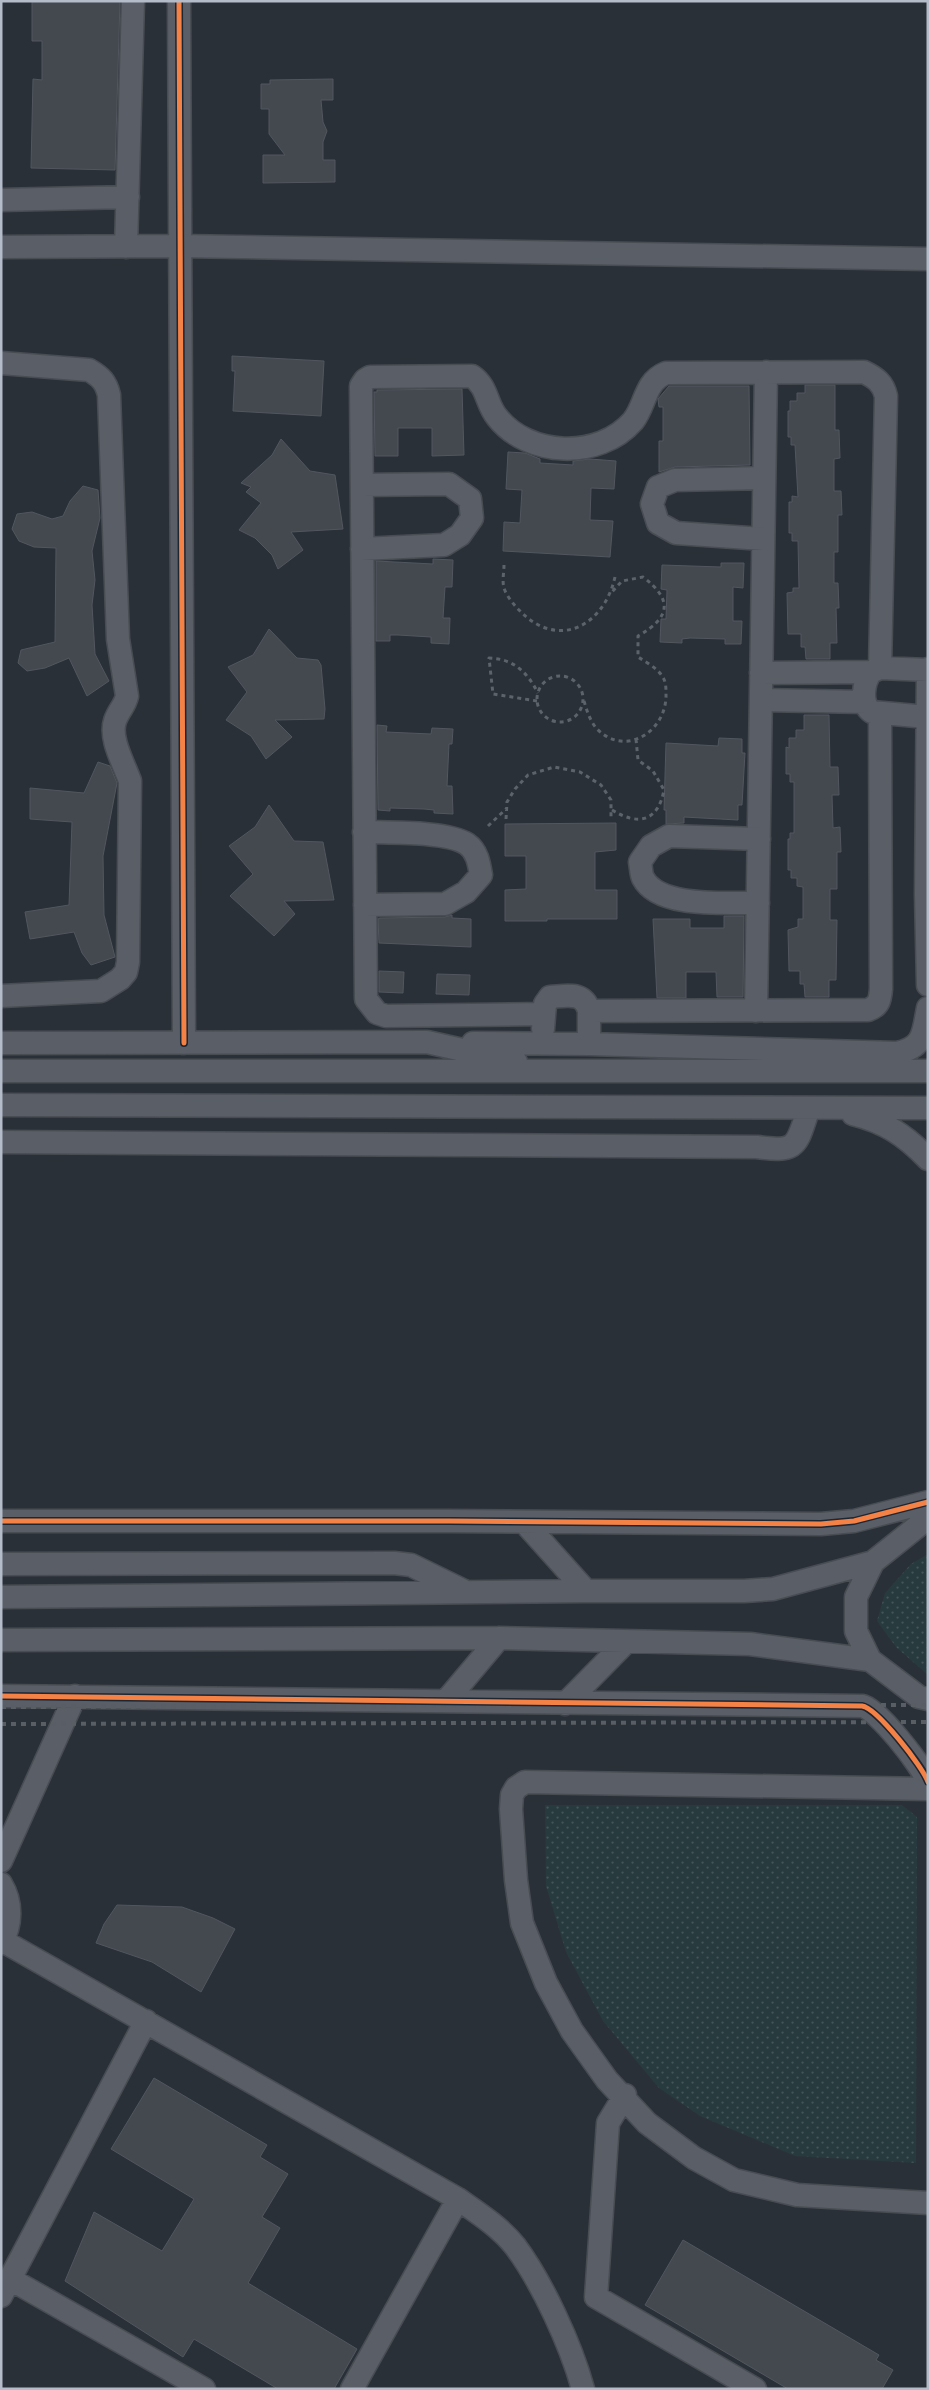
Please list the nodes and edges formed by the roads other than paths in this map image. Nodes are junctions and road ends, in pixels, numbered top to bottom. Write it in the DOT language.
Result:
graph roads {
  1 [pos="133,1"];
  2 [pos="179,1"];
  3 [pos="128,197"];
  4 [pos="1,200"];
  5 [pos="180,246"];
  6 [pos="1,247"];
  7 [pos="126,247"];
  8 [pos="928,259"];
  9 [pos="1,363"];
  10 [pos="766,372"];
  11 [pos="764,478"];
  12 [pos="362,485"];
  13 [pos="763,539"];
  14 [pos="362,549"];
  15 [pos="928,669"];
  16 [pos="875,670"];
  17 [pos="761,673"];
  18 [pos="761,700"];
  19 [pos="872,708"];
  20 [pos="927,717"];
  21 [pos="364,832"];
  22 [pos="759,839"];
  23 [pos="758,903"];
  24 [pos="365,905"];
  25 [pos="928,985"];
  26 [pos="1,996"];
  27 [pos="928,1008"];
  28 [pos="589,1011"];
  29 [pos="756,1011"];
  30 [pos="543,1014"];
  31 [pos="184,1042"];
  32 [pos="427,1042"];
  33 [pos="1,1043"];
  34 [pos="544,1044"];
  35 [pos="589,1044"];
  36 [pos="1,1071"];
  37 [pos="559,1071"];
  38 [pos="928,1071"];
  39 [pos="1,1105"];
  40 [pos="816,1108"];
  41 [pos="928,1108"];
  42 [pos="1,1142"];
  43 [pos="928,1159"];
  44 [pos="926,1515"];
  45 [pos="1,1521"];
  46 [pos="524,1522"];
  47 [pos="873,1562"];
  48 [pos="1,1564"];
  49 [pos="586,1590"];
  50 [pos="466,1592"];
  51 [pos="1,1597"];
  52 [pos="499,1638"];
  53 [pos="1,1640"];
  54 [pos="626,1642"];
  55 [pos="870,1660"];
  56 [pos="1,1696"];
  57 [pos="75,1696"];
  58 [pos="446,1701"];
  59 [pos="925,1702"];
  60 [pos="565,1704"];
  61 [pos="928,1782"];
  62 [pos="928,1789"];
  63 [pos="1,1861"];
  64 [pos="1,1884"];
  65 [pos="2,1942"];
  66 [pos="146,2021"];
  67 [pos="624,2096"];
  68 [pos="458,2199"];
  69 [pos="928,2203"];
  70 [pos="6,2287"];
  71 [pos="356,2388"];
  72 [pos="204,2389"];
  73 [pos="583,2389"];
  74 [pos="755,2389"];
  1 -- 3 [label="street"];
  2 -- 5 [label="street"];
  3 -- 4 [label="street"];
  3 -- 7 [label="street"];
  5 -- 7 [label="street"];
  5 -- 8 [label="street"];
  5 -- 31 [label="street"];
  6 -- 7 [label="street"];
  9 -- 26 [label="street"];
  10 -- 11 [label="street"];
  10 -- 12 [label="street"];
  10 -- 16 [label="street"];
  11 -- 13 [label="street"];
  11 -- 13 [label="street"];
  12 -- 14 [label="street"];
  12 -- 14 [label="street"];
  13 -- 17 [label="street"];
  14 -- 21 [label="street"];
  15 -- 16 [label="street"];
  15 -- 20 [label="street"];
  16 -- 17 [label="street"];
  16 -- 19 [label="street"];
  17 -- 18 [label="street"];
  18 -- 19 [label="street"];
  18 -- 22 [label="street"];
  19 -- 20 [label="street"];
  19 -- 29 [label="street"];
  20 -- 25 [label="street"];
  21 -- 24 [label="street"];
  21 -- 24 [label="street"];
  22 -- 23 [label="street"];
  22 -- 23 [label="street"];
  23 -- 29 [label="street"];
  24 -- 30 [label="street"];
  27 -- 35 [label="street"];
  28 -- 29 [label="street"];
  28 -- 30 [label="street"];
  28 -- 35 [label="street"];
  30 -- 34 [label="street"];
  31 -- 32 [label="street"];
  31 -- 33 [label="street"];
  32 -- 34 [label="street"];
  32 -- 37 [label="street"];
  34 -- 35 [label="street"];
  36 -- 37 [label="street"];
  37 -- 38 [label="street"];
  39 -- 40 [label="street"];
  40 -- 41 [label="street"];
  40 -- 42 [label="street"];
  40 -- 43 [label="street"];
  44 -- 46 [label="street"];
  44 -- 47 [label="street"];
  45 -- 46 [label="street"];
  46 -- 49 [label="street"];
  47 -- 49 [label="street"];
  47 -- 55 [label="street"];
  48 -- 50 [label="street"];
  49 -- 50 [label="street"];
  50 -- 51 [label="street"];
  52 -- 53 [label="street"];
  52 -- 54 [label="street"];
  52 -- 58 [label="street"];
  54 -- 55 [label="street"];
  54 -- 60 [label="street"];
  55 -- 59 [label="street"];
  56 -- 57 [label="street"];
  57 -- 58 [label="street"];
  57 -- 63 [label="street"];
  58 -- 60 [label="street"];
  60 -- 61 [label="street"];
  62 -- 67 [label="street"];
  64 -- 65 [label="street"];
  65 -- 66 [label="street"];
  66 -- 68 [label="street"];
  66 -- 70 [label="street"];
  67 -- 69 [label="street"];
  67 -- 74 [label="street"];
  68 -- 71 [label="street"];
  68 -- 73 [label="street"];
  70 -- 72 [label="street"];
}
